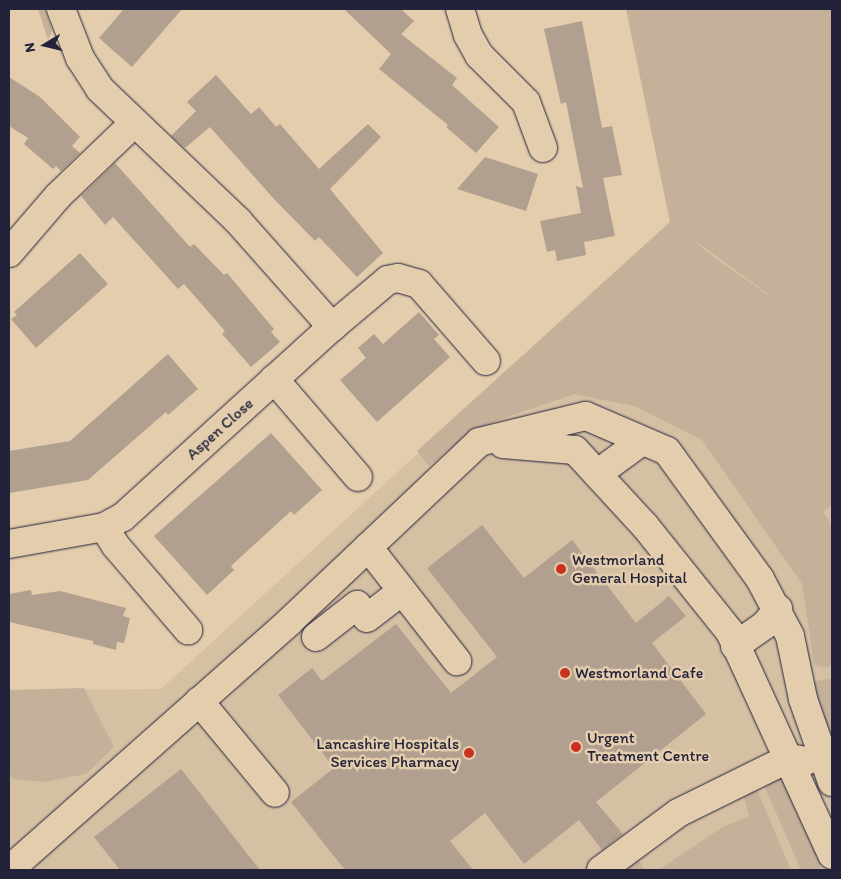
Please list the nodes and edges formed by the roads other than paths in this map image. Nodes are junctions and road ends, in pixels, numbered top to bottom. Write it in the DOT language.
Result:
graph roads {
  1 [pos="61,9"];
  2 [pos="460,9"];
  3 [pos="134,123"];
  4 [pos="543,148"];
  5 [pos="9,253"];
  6 [pos="332,327"];
  7 [pos="486,361"];
  8 [pos="274,379"];
  9 [pos="642,440"];
  10 [pos="479,442"];
  11 [pos="597,474"];
  12 [pos="358,477"];
  13 [pos="104,528"];
  14 [pos="9,544"];
  15 [pos="368,547"];
  16 [pos="402,591"];
  17 [pos="778,609"];
  18 [pos="188,630"];
  19 [pos="316,637"];
  20 [pos="735,646"];
  21 [pos="457,661"];
  22 [pos="199,701"];
  23 [pos="790,758"];
  24 [pos="830,770"];
  25 [pos="275,793"];
  26 [pos="832,855"];
  27 [pos="9,870"];
  28 [pos="601,870"];
  1 -- 3 [label="street"];
  2 -- 4 [label="street"];
  3 -- 5 [label="street"];
  3 -- 6 [label="street"];
  6 -- 7 [label="street, Aspen Close"];
  6 -- 8 [label="street, Aspen Close"];
  8 -- 12 [label="street"];
  8 -- 13 [label="street, Aspen Close"];
  9 -- 10 [label="street"];
  9 -- 11 [label="street"];
  9 -- 17 [label="street"];
  10 -- 11 [label="street"];
  10 -- 15 [label="street"];
  11 -- 20 [label="street"];
  13 -- 14 [label="street, Aspen Close"];
  13 -- 18 [label="street"];
  15 -- 16 [label="street"];
  15 -- 22 [label="street"];
  16 -- 19 [label="street"];
  16 -- 21 [label="street"];
  17 -- 20 [label="street"];
  17 -- 24 [label="street"];
  20 -- 23 [label="street"];
  22 -- 25 [label="street"];
  22 -- 27 [label="street"];
  23 -- 24 [label="street"];
  23 -- 26 [label="street"];
  23 -- 28 [label="street"];
}
